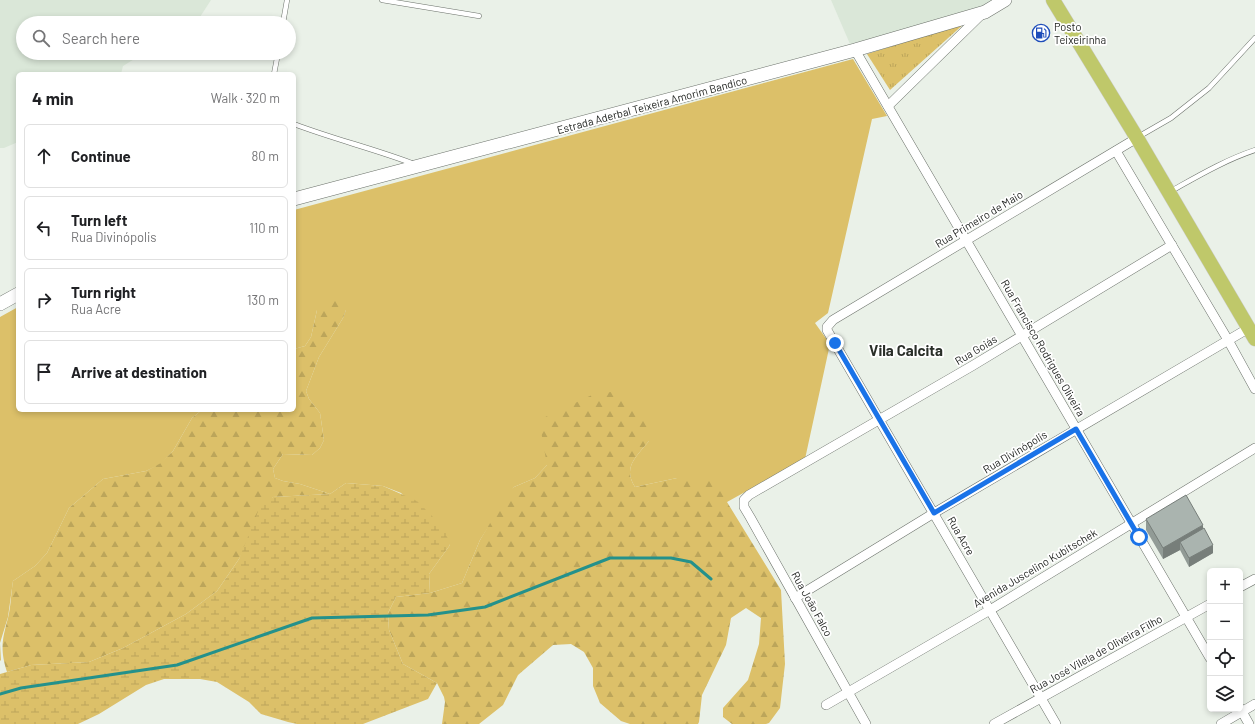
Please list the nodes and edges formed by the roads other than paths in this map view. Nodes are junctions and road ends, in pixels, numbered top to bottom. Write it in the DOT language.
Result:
graph roads {
  1 [pos="287,0"];
  2 [pos="382,0"];
  3 [pos="1005,0"];
  4 [pos="1053,0"];
  5 [pos="985,12"];
  6 [pos="284,16"];
  7 [pos="479,16"];
  8 [pos="1255,38"];
  9 [pos="855,50"];
  10 [pos="277,60"];
  11 [pos="274,72"];
  12 [pos="888,106"];
  13 [pos="296,125"];
  14 [pos="1137,138"];
  15 [pos="1255,150"];
  16 [pos="1116,151"];
  17 [pos="419,166"];
  18 [pos="1169,192"];
  19 [pos="296,198"];
  20 [pos="967,240"];
  21 [pos="1172,245"];
  22 [pos="16,295"];
  23 [pos="0,304"];
  24 [pos="833,320"];
  25 [pos="1252,333"];
  26 [pos="1022,336"];
  27 [pos="1228,340"];
  28 [pos="1255,389"];
  29 [pos="880,420"];
  30 [pos="1076,429"];
  31 [pos="1255,448"];
  32 [pos="749,495"];
  33 [pos="934,513"];
  34 [pos="1131,524"];
  35 [pos="1255,579"];
  36 [pos="1243,585"];
  37 [pos="795,598"];
  38 [pos="1207,606"];
  39 [pos="990,610"];
  40 [pos="1186,617"];
  41 [pos="1207,653"];
  42 [pos="848,692"];
  43 [pos="1041,698"];
  44 [pos="1255,704"];
  45 [pos="826,706"];
  46 [pos="1243,709"];
  47 [pos="1238,712"];
  48 [pos="1242,712"];
  49 [pos="866,724"];
  50 [pos="994,724"];
  51 [pos="1056,724"];
  52 [pos="1221,724"];
  53 [pos="1249,724"];
  1 -- 6 [label="lane"];
  2 -- 7 [label="lane"];
  3 -- 5 [label="main road, Estrada Aderbal Teixeira Amorim Bandico"];
  4 -- 14 [label="main road"];
  5 -- 9 [label="main road, Estrada Aderbal Teixeira Amorim Bandico"];
  5 -- 12 [label="street"];
  8 -- 14 [label="lane"];
  9 -- 12 [label="street, Rua Francisco Rodrigues Oliveira"];
  9 -- 17 [label="main road, Estrada Aderbal Teixeira Amorim Bandico"];
  10 -- 11 [label="lane"];
  12 -- 20 [label="street, Rua Francisco Rodrigues Oliveira"];
  13 -- 17 [label="lane"];
  14 -- 16 [label="street, Rua Primeiro de Maio"];
  14 -- 18 [label="main road"];
  15 -- 18 [label="lane"];
  16 -- 20 [label="street, Rua Primeiro de Maio"];
  16 -- 21 [label="street"];
  17 -- 19 [label="main road, Estrada Aderbal Teixeira Amorim Bandico"];
  18 -- 25 [label="main road"];
  20 -- 24 [label="street, Rua Primeiro de Maio"];
  20 -- 26 [label="street, Rua Francisco Rodrigues Oliveira"];
  21 -- 26 [label="street, Rua Goiás"];
  21 -- 27 [label="street"];
  22 -- 23 [label="main road"];
  24 -- 29 [label="street, Rua Acre"];
  25 -- 27 [label="street, Rua Divinópolis"];
  26 -- 29 [label="street, Rua Goiás"];
  26 -- 30 [label="street, Rua Francisco Rodrigues Oliveira"];
  27 -- 28 [label="street"];
  27 -- 30 [label="street, Rua Divinópolis"];
  29 -- 32 [label="street, Rua Goiás"];
  29 -- 33 [label="street, Rua Acre"];
  30 -- 33 [label="street, Rua Divinópolis"];
  30 -- 34 [label="street, Rua Francisco Rodrigues Oliveira"];
  31 -- 34 [label="street, Avenida Juscelino Kubitschek"];
  32 -- 37 [label="street, Rua João Falco"];
  33 -- 37 [label="street, Rua Divinópolis"];
  33 -- 39 [label="street, Rua Acre"];
  34 -- 39 [label="street, Avenida Juscelino Kubitschek"];
  34 -- 40 [label="street, Rua Francisco Rodrigues Oliveira"];
  35 -- 36 [label="street"];
  37 -- 42 [label="street, Rua João Falco"];
  38 -- 40 [label="street, Rua José Vilela de Oliveira Filho"];
  39 -- 42 [label="street, Avenida Juscelino Kubitschek"];
  39 -- 43 [label="street, Rua Acre"];
  40 -- 41 [label="street, Rua Francisco Rodrigues Oliveira"];
  40 -- 43 [label="street, Rua José Vilela de Oliveira Filho"];
  42 -- 45 [label="street, Avenida Juscelino Kubitschek"];
  42 -- 49 [label="street, Rua João Falco"];
  43 -- 50 [label="street, Rua José Vilela de Oliveira Filho"];
  43 -- 51 [label="street, Rua Acre"];
  44 -- 46 [label="street"];
  47 -- 52 [label="street"];
  48 -- 53 [label="street"];
}
